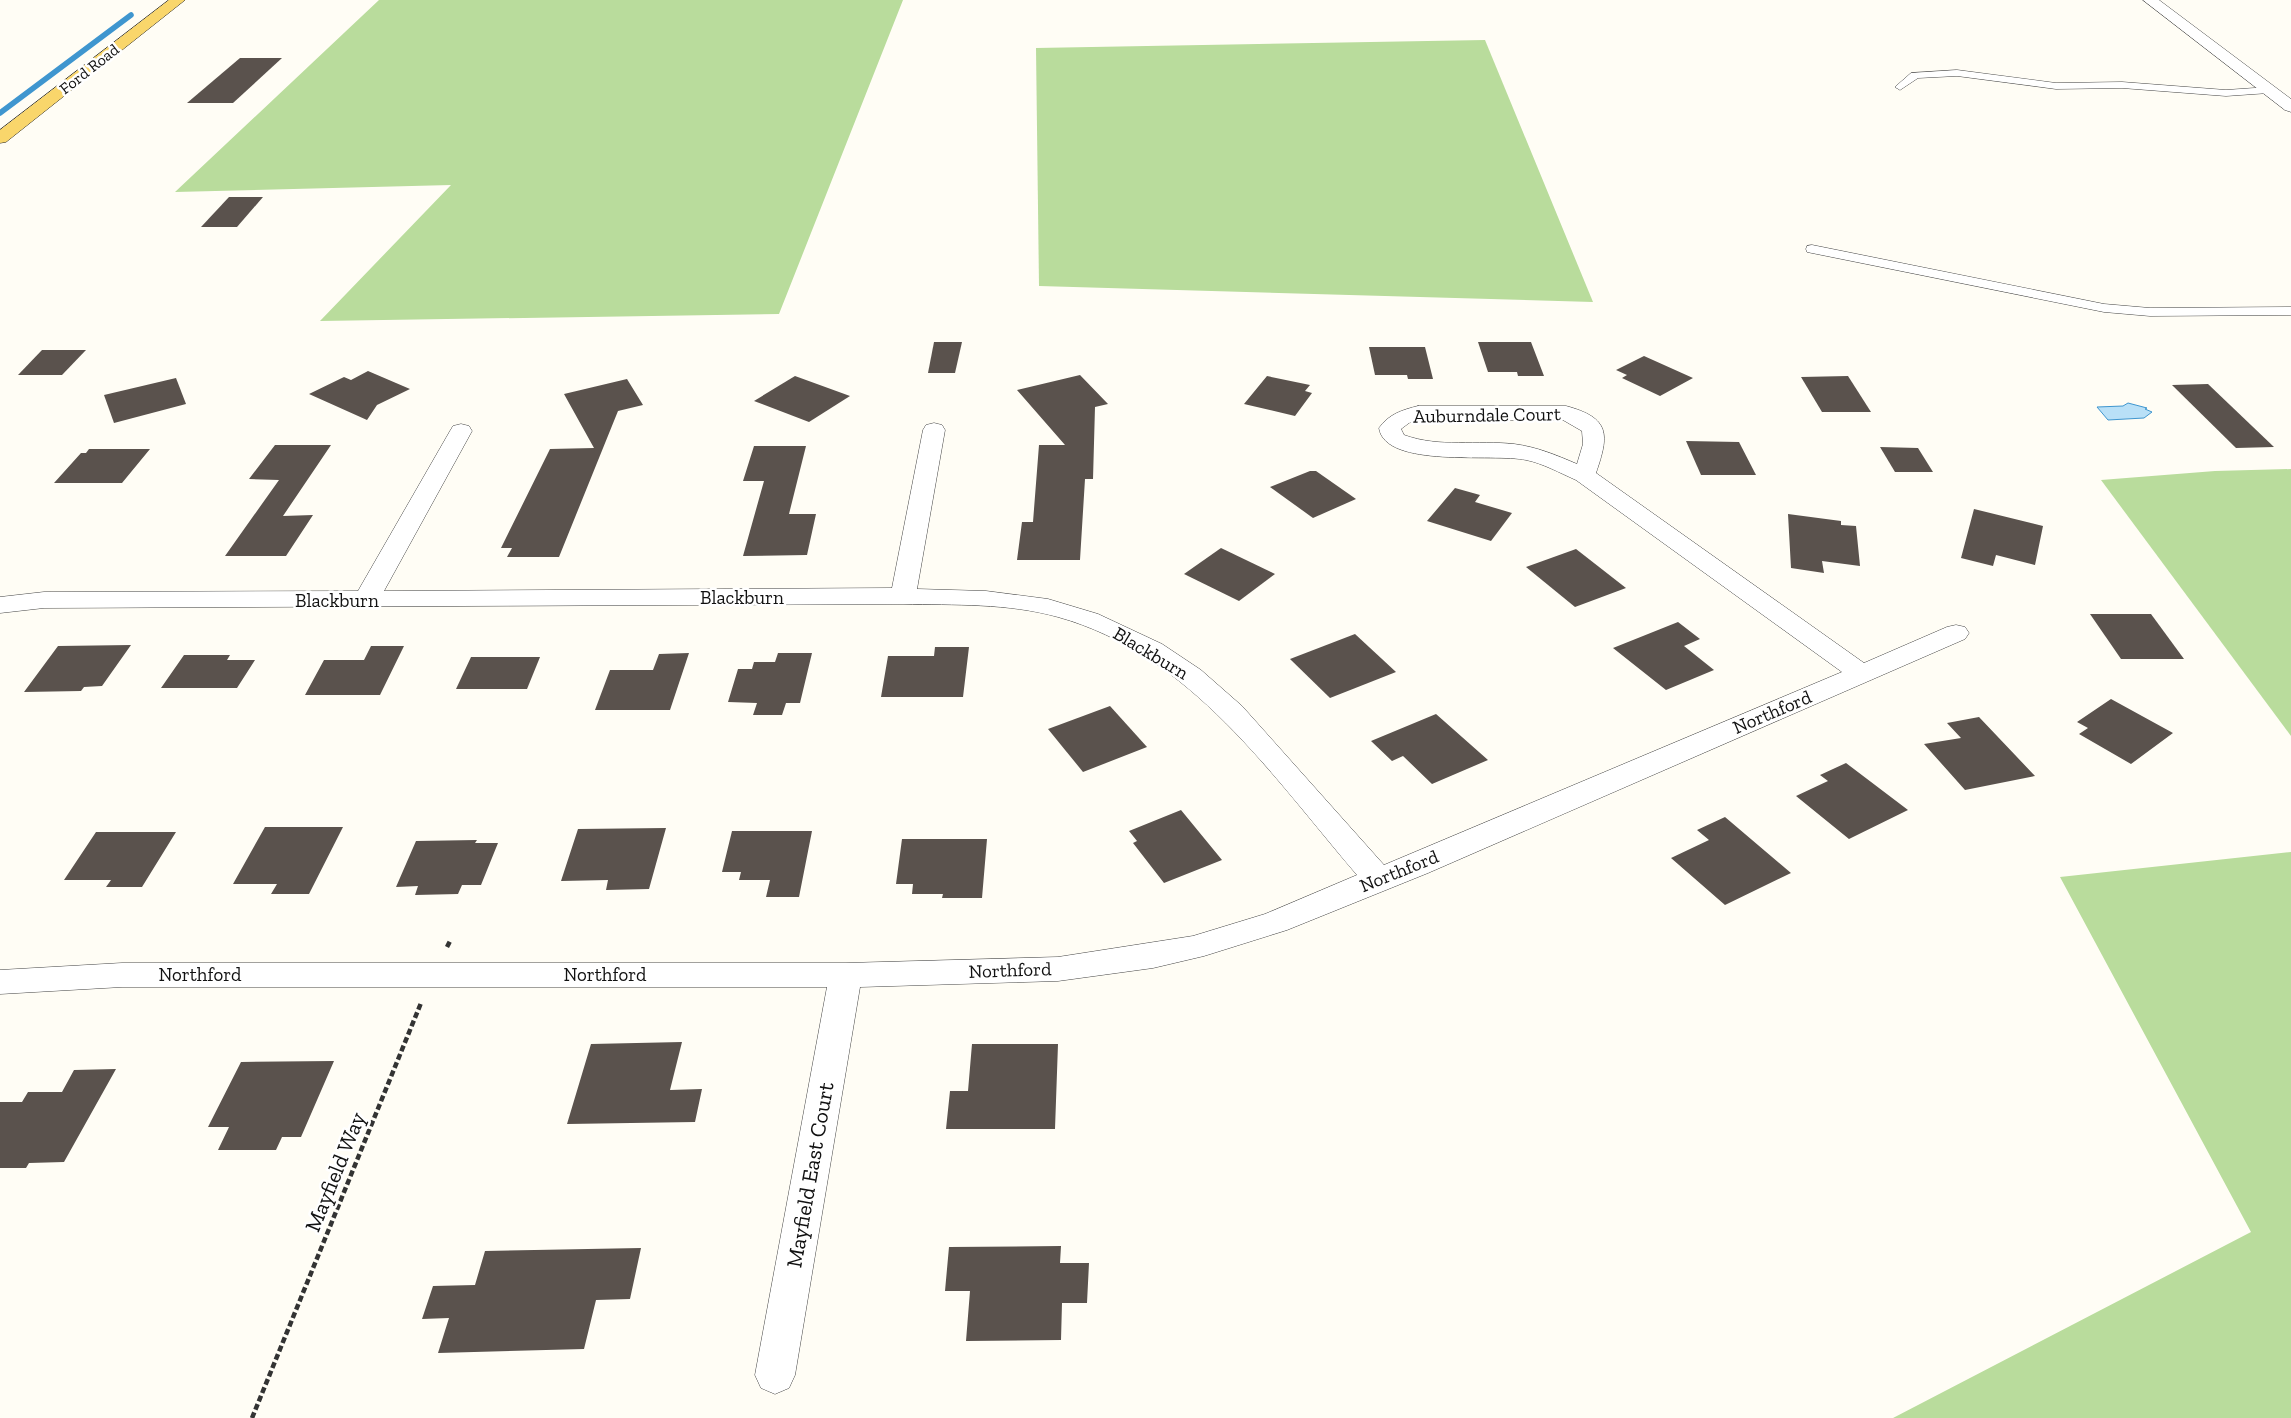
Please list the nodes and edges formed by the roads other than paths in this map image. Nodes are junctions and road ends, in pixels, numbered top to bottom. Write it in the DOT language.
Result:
graph roads {
  1 [pos="178,0"];
  2 [pos="2150,0"];
  3 [pos="1900,87"];
  4 [pos="2269,90"];
  5 [pos="2291,106"];
  6 [pos="0,138"];
  7 [pos="1812,249"];
  8 [pos="2291,311"];
  9 [pos="934,430"];
  10 [pos="461,431"];
  11 [pos="1584,475"];
  12 [pos="903,596"];
  13 [pos="366,600"];
  14 [pos="0,605"];
  15 [pos="1956,632"];
  16 [pos="1862,674"];
  17 [pos="1378,878"];
  18 [pos="846,975"];
  19 [pos="0,982"];
  20 [pos="775,1375"];
  1 -- 6 [label="main road, Ford Road"];
  2 -- 4 [label="street"];
  3 -- 4 [label="lane"];
  4 -- 5 [label="street"];
  7 -- 8 [label="lane"];
  9 -- 12 [label="street"];
  10 -- 13 [label="street"];
  11 -- 11 [label="street, Auburndale Court"];
  11 -- 16 [label="street, Auburndale Court"];
  12 -- 13 [label="street, Blackburn"];
  12 -- 17 [label="street, Blackburn"];
  13 -- 14 [label="street, Blackburn"];
  15 -- 16 [label="street, Northford"];
  16 -- 17 [label="street, Northford"];
  17 -- 18 [label="street, Northford"];
  18 -- 19 [label="street, Northford"];
  18 -- 20 [label="street, Mayfield East Court"];
}
